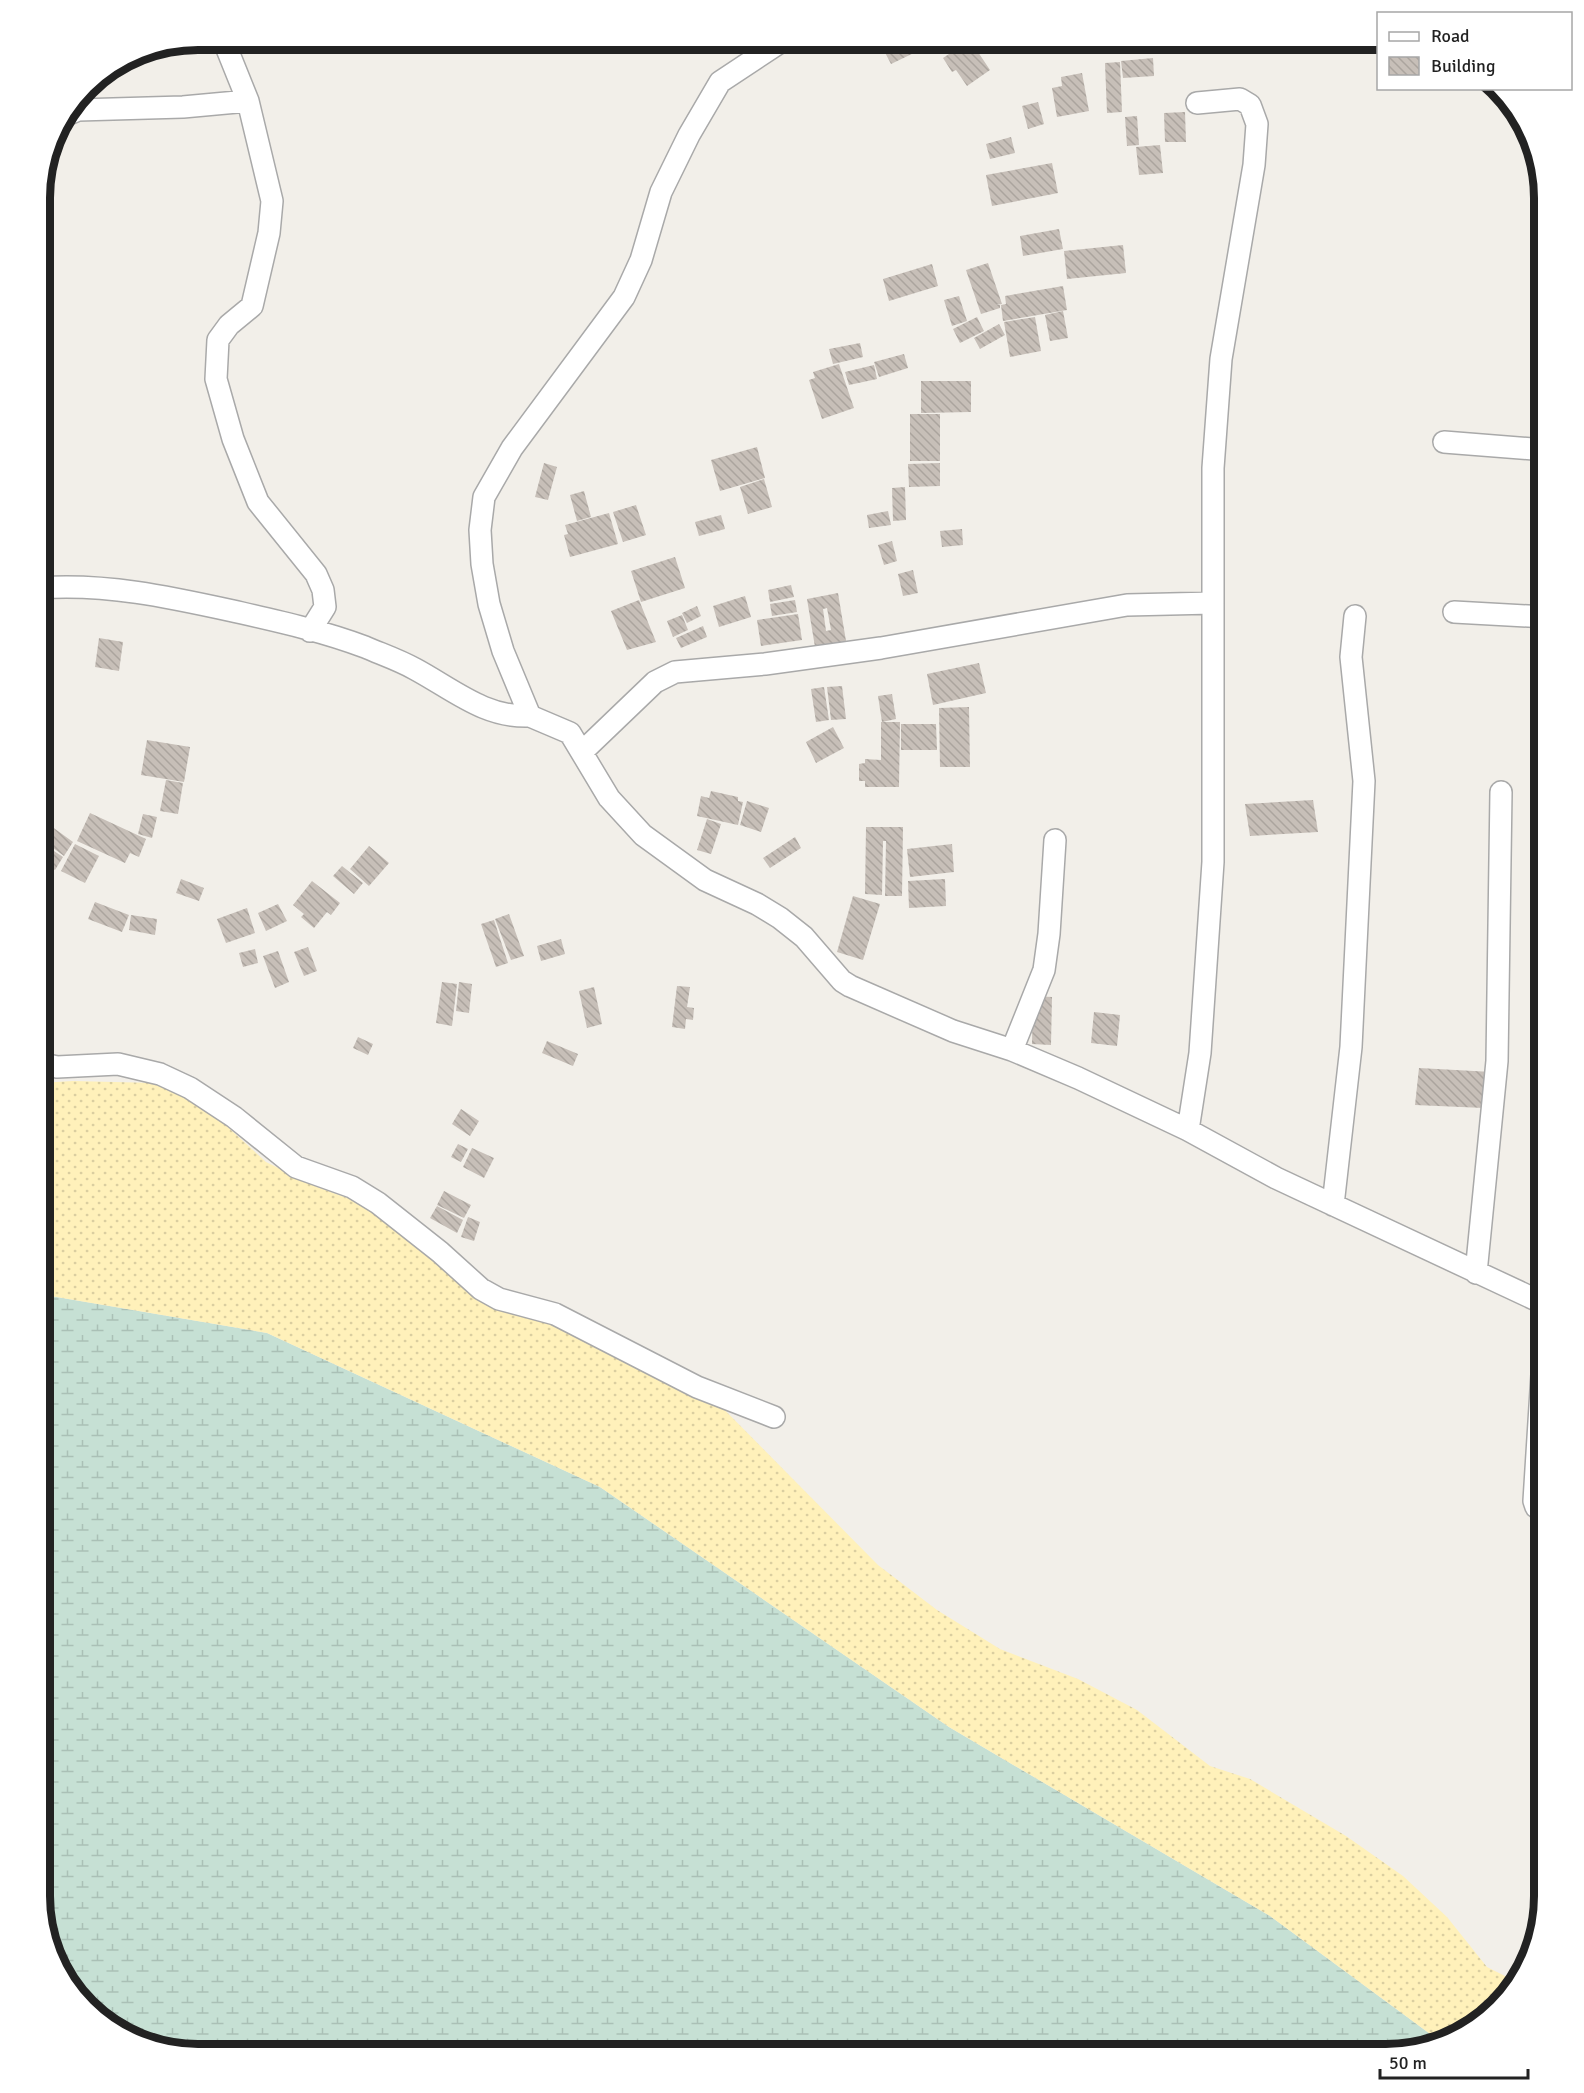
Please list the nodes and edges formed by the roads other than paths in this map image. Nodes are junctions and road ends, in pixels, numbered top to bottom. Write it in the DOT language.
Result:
graph roads {
  1 [pos="228,50"];
  2 [pos="769,50"];
  3 [pos="248,100"];
  4 [pos="1197,103"];
  5 [pos="79,110"];
  6 [pos="1444,442"];
  7 [pos="1534,449"];
  8 [pos="50,587"];
  9 [pos="1213,603"];
  10 [pos="1455,612"];
  11 [pos="1354,616"];
  12 [pos="1534,616"];
  13 [pos="310,631"];
  14 [pos="530,716"];
  15 [pos="584,752"];
  16 [pos="1501,792"];
  17 [pos="1055,840"];
  18 [pos="1012,1050"];
  19 [pos="50,1066"];
  20 [pos="1188,1130"];
  21 [pos="1333,1205"];
  22 [pos="1476,1273"];
  23 [pos="1534,1299"];
  24 [pos="774,1417"];
  1 -- 3 [label="street"];
  2 -- 14 [label="street"];
  3 -- 5 [label="street"];
  3 -- 13 [label="street"];
  4 -- 9 [label="street"];
  6 -- 7 [label="street"];
  8 -- 13 [label="street"];
  9 -- 15 [label="street"];
  9 -- 20 [label="street"];
  10 -- 12 [label="street"];
  11 -- 21 [label="street"];
  13 -- 14 [label="street"];
  14 -- 15 [label="street"];
  15 -- 18 [label="street"];
  16 -- 22 [label="street"];
  17 -- 18 [label="street"];
  18 -- 20 [label="street"];
  19 -- 24 [label="street"];
  20 -- 21 [label="street"];
  21 -- 22 [label="street"];
  22 -- 23 [label="street"];
}
